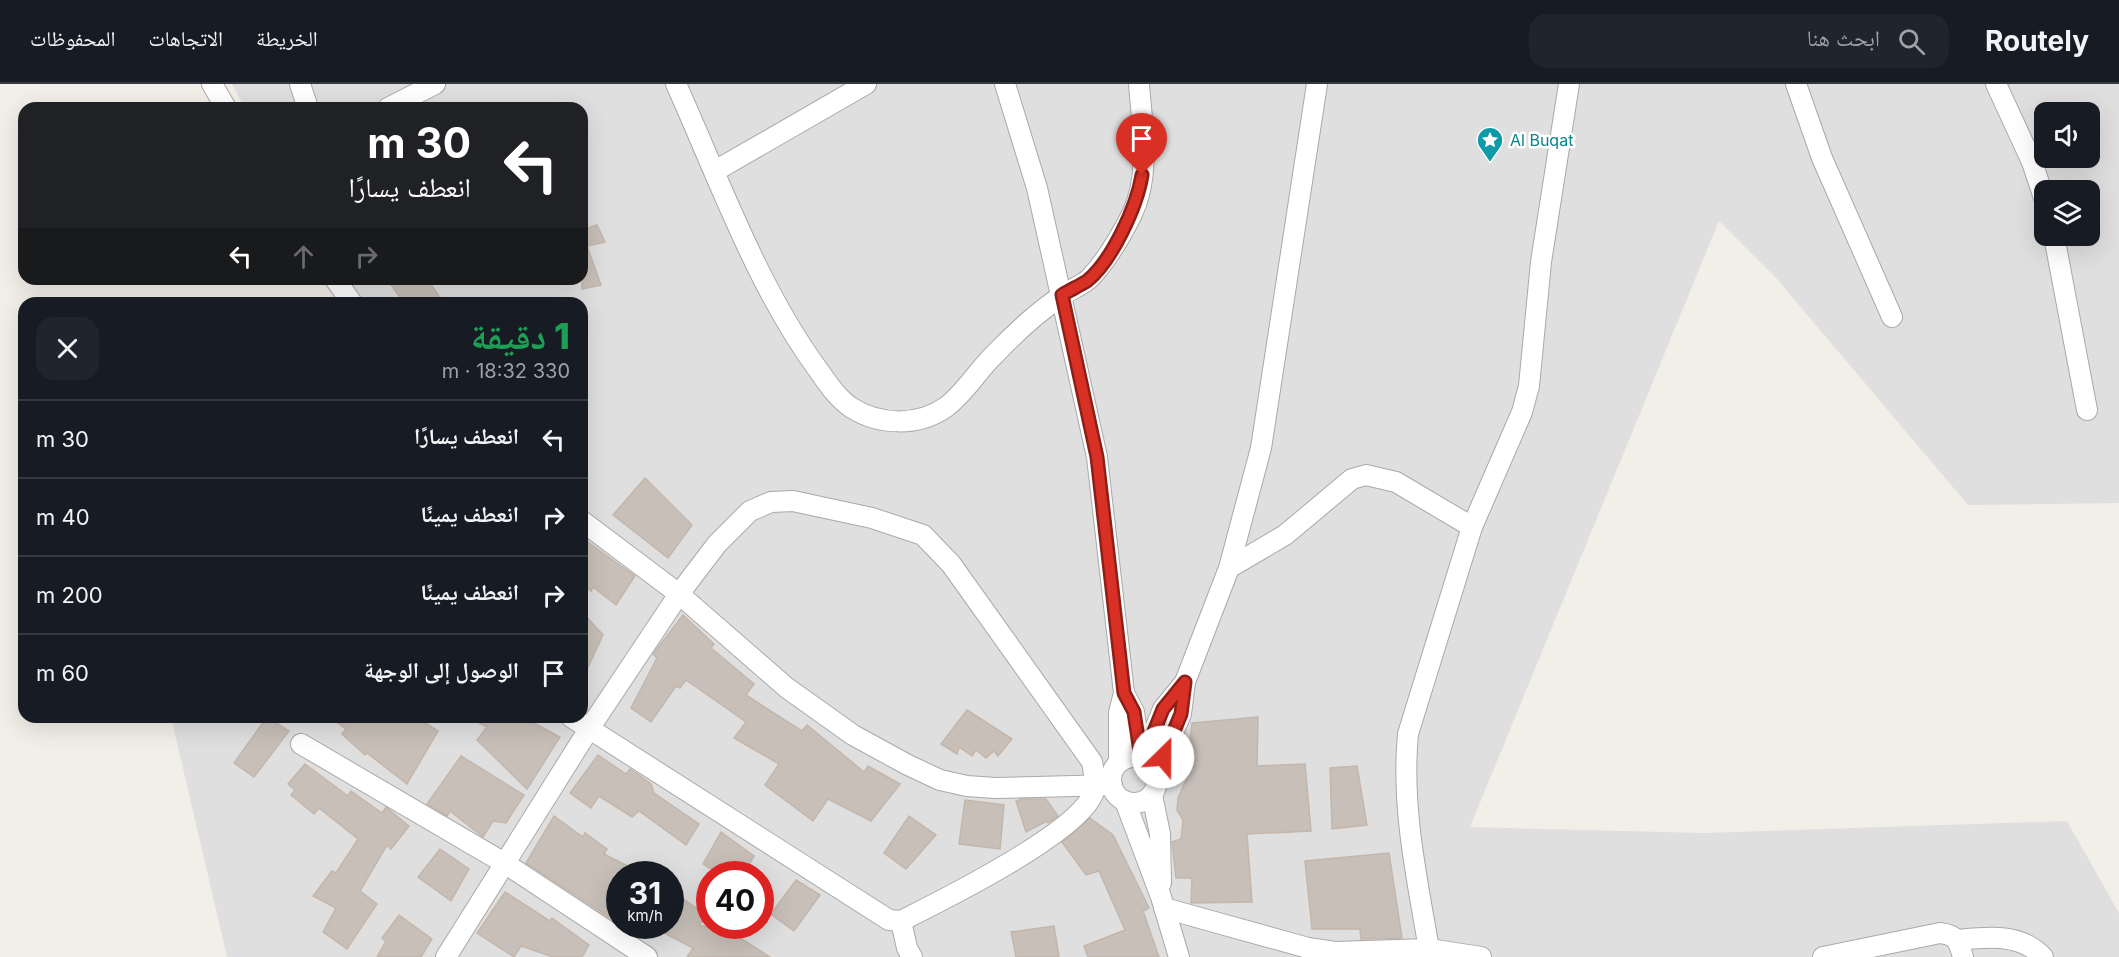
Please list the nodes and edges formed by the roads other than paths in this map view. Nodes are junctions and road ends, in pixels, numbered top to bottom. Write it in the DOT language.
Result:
graph roads {
  1 [pos="212,84"];
  2 [pos="300,84"];
  3 [pos="435,84"];
  4 [pos="676,84"];
  5 [pos="866,84"];
  6 [pos="1005,84"];
  7 [pos="1139,84"];
  8 [pos="1317,84"];
  9 [pos="1569,84"];
  10 [pos="1796,84"];
  11 [pos="1996,84"];
  12 [pos="222,102"];
  13 [pos="306,102"];
  14 [pos="400,102"];
  15 [pos="715,171"];
  16 [pos="2038,180"];
  17 [pos="2056,246"];
  18 [pos="1062,295"];
  19 [pos="1892,317"];
  20 [pos="2086,410"];
  21 [pos="588,525"];
  22 [pos="1473,527"];
  23 [pos="1229,568"];
  24 [pos="680,594"];
  25 [pos="1124,693"];
  26 [pos="580,723"];
  27 [pos="589,729"];
  28 [pos="301,744"];
  29 [pos="1119,762"];
  30 [pos="1147,763"];
  31 [pos="1104,786"];
  32 [pos="1152,795"];
  33 [pos="1125,801"];
  34 [pos="506,864"];
  35 [pos="1162,903"];
  36 [pos="901,921"];
  37 [pos="1961,949"];
  38 [pos="1429,950"];
  39 [pos="446,957"];
  40 [pos="647,957"];
  41 [pos="912,957"];
  42 [pos="1179,957"];
  43 [pos="1481,957"];
  44 [pos="1822,957"];
  45 [pos="2043,957"];
  1 -- 12 [label="street"];
  2 -- 13 [label="street"];
  3 -- 14 [label="street"];
  4 -- 15 [label="street"];
  5 -- 15 [label="street"];
  6 -- 18 [label="street"];
  7 -- 18 [label="street"];
  8 -- 23 [label="street"];
  9 -- 22 [label="street"];
  10 -- 19 [label="street"];
  11 -- 16 [label="street"];
  15 -- 18 [label="street"];
  17 -- 20 [label="street"];
  18 -- 25 [label="street"];
  21 -- 24 [label="street"];
  22 -- 23 [label="street"];
  22 -- 38 [label="street"];
  23 -- 30 [label="street"];
  24 -- 27 [label="street"];
  24 -- 31 [label="street"];
  24 -- 31 [label="street"];
  25 -- 29 [label="street"];
  25 -- 30 [label="street"];
  26 -- 27 [label="street"];
  27 -- 34 [label="street"];
  27 -- 36 [label="street"];
  28 -- 34 [label="street"];
  29 -- 30 [label="street"];
  29 -- 31 [label="street"];
  30 -- 32 [label="street"];
  31 -- 33 [label="street"];
  31 -- 36 [label="street"];
  32 -- 33 [label="street"];
  32 -- 35 [label="street"];
  33 -- 35 [label="street"];
  34 -- 39 [label="street"];
  34 -- 40 [label="street"];
  35 -- 38 [label="street"];
  35 -- 42 [label="street"];
  36 -- 41 [label="street"];
  37 -- 44 [label="street"];
  37 -- 45 [label="street"];
  38 -- 43 [label="street"];
}
